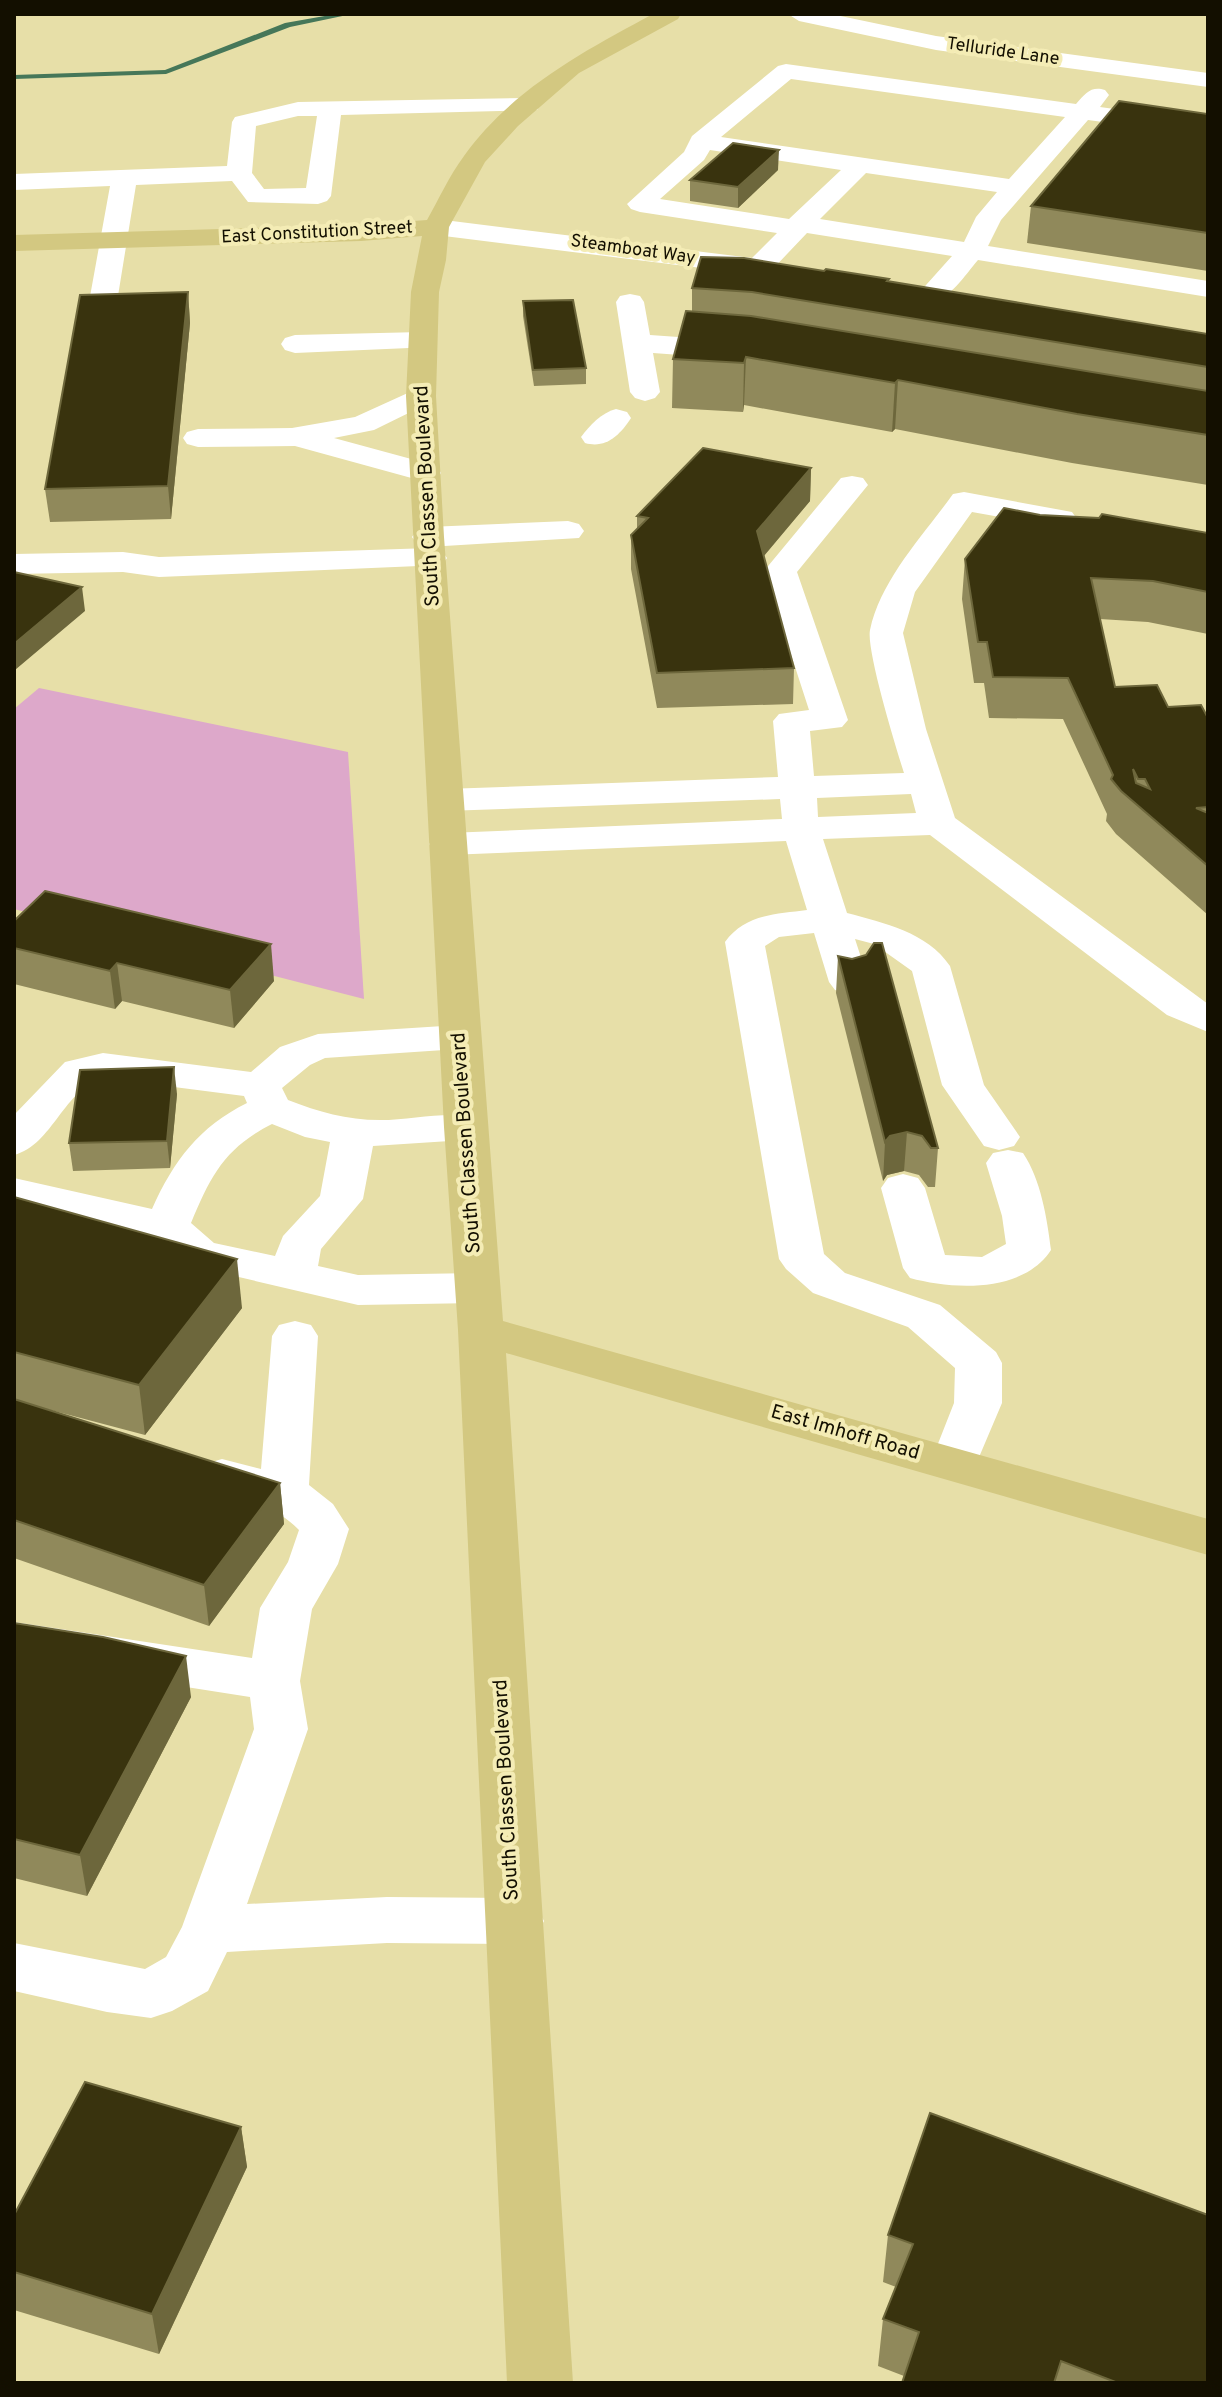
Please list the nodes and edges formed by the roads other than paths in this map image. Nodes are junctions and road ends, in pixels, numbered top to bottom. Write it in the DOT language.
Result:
graph roads {
  1 [pos="670,14"];
  2 [pos="799,14"];
  3 [pos="1119,68"];
  4 [pos="1208,80"];
  5 [pos="528,105"];
  6 [pos="330,109"];
  7 [pos="1084,112"];
  8 [pos="1208,129"];
  9 [pos="701,141"];
  10 [pos="860,165"];
  11 [pos="239,173"];
  12 [pos="124,179"];
  13 [pos="14,182"];
  14 [pos="1015,187"];
  15 [pos="797,226"];
  16 [pos="436,227"];
  17 [pos="14,228"];
  18 [pos="114,234"];
  19 [pos="14,243"];
  20 [pos="973,250"];
  21 [pos="758,267"];
  22 [pos="787,271"];
  23 [pos="903,289"];
  24 [pos="1208,289"];
  25 [pos="932,294"];
  26 [pos="963,298"];
  27 [pos="103,302"];
  28 [pos="630,302"];
  29 [pos="422,341"];
  30 [pos="638,343"];
  31 [pos="295,344"];
  32 [pos="765,353"];
  33 [pos="645,392"];
  34 [pos="421,396"];
  35 [pos="292,437"];
  36 [pos="198,438"];
  37 [pos="426,473"];
  38 [pos="852,485"];
  39 [pos="1086,524"];
  40 [pos="568,531"];
  41 [pos="430,548"];
  42 [pos="14,564"];
  43 [pos="159,567"];
  44 [pos="14,580"];
  45 [pos="923,783"];
  46 [pos="797,787"];
  47 [pos="445,800"];
  48 [pos="938,823"];
  49 [pos="801,828"];
  50 [pos="448,844"];
  51 [pos="828,920"];
  52 [pos="849,982"];
  53 [pos="1208,1020"];
  54 [pos="459,1037"];
  55 [pos="266,1097"];
  56 [pos="465,1127"];
  57 [pos="354,1131"];
  58 [pos="14,1142"];
  59 [pos="903,1188"];
  60 [pos="14,1192"];
  61 [pos="167,1226"];
  62 [pos="294,1275"];
  63 [pos="479,1309"];
  64 [pos="295,1336"];
  65 [pos="180,1464"];
  66 [pos="954,1464"];
  67 [pos="284,1493"];
  68 [pos="1208,1537"];
  69 [pos="14,1641"];
  70 [pos="274,1681"];
  71 [pos="515,1921"];
  72 [pos="210,1930"];
  73 [pos="14,1967"];
  74 [pos="540,2383"];
  1 -- 5 [label="main road, South Classen Boulevard"];
  2 -- 3 [label="street, Telluride Lane"];
  3 -- 4 [label="street, Telluride Lane"];
  3 -- 7 [label="street"];
  5 -- 6 [label="street"];
  5 -- 16 [label="main road, South Classen Boulevard"];
  6 -- 11 [label="street"];
  6 -- 11 [label="street"];
  7 -- 8 [label="street"];
  7 -- 9 [label="street"];
  7 -- 14 [label="street"];
  9 -- 10 [label="street"];
  9 -- 15 [label="street"];
  10 -- 14 [label="street"];
  10 -- 15 [label="street"];
  11 -- 12 [label="street"];
  12 -- 13 [label="street"];
  12 -- 18 [label="street"];
  14 -- 20 [label="street"];
  15 -- 20 [label="street"];
  15 -- 21 [label="street"];
  16 -- 18 [label="main road, East Constitution Street"];
  16 -- 21 [label="street, Steamboat Way"];
  16 -- 29 [label="main road, South Classen Boulevard"];
  17 -- 18 [label="main road, East Constitution Street"];
  18 -- 19 [label="main road, East Constitution Street"];
  18 -- 27 [label="street"];
  20 -- 24 [label="street"];
  20 -- 25 [label="street"];
  21 -- 22 [label="street, Steamboat Way"];
  23 -- 25 [label="street"];
  25 -- 26 [label="street"];
  28 -- 30 [label="street"];
  29 -- 31 [label="street"];
  29 -- 34 [label="main road, South Classen Boulevard"];
  30 -- 32 [label="street"];
  30 -- 33 [label="street"];
  34 -- 35 [label="street"];
  34 -- 37 [label="main road, South Classen Boulevard"];
  35 -- 36 [label="street"];
  35 -- 37 [label="street"];
  37 -- 41 [label="main road, South Classen Boulevard"];
  38 -- 46 [label="street"];
  39 -- 45 [label="street"];
  40 -- 41 [label="street"];
  41 -- 43 [label="street"];
  41 -- 47 [label="main road, South Classen Boulevard"];
  42 -- 43 [label="street"];
  43 -- 44 [label="street"];
  45 -- 46 [label="street"];
  45 -- 48 [label="street"];
  46 -- 47 [label="street"];
  46 -- 49 [label="street"];
  47 -- 50 [label="main road, South Classen Boulevard"];
  48 -- 49 [label="street"];
  48 -- 53 [label="street"];
  49 -- 50 [label="street"];
  49 -- 51 [label="street"];
  50 -- 54 [label="main road, South Classen Boulevard"];
  51 -- 52 [label="street"];
  51 -- 59 [label="street"];
  51 -- 66 [label="street"];
  54 -- 55 [label="street"];
  54 -- 56 [label="main road, South Classen Boulevard"];
  55 -- 57 [label="street"];
  55 -- 58 [label="street"];
  55 -- 61 [label="street"];
  56 -- 57 [label="street"];
  56 -- 63 [label="main road, South Classen Boulevard"];
  57 -- 62 [label="street"];
  60 -- 61 [label="street"];
  61 -- 62 [label="street"];
  62 -- 63 [label="street"];
  63 -- 66 [label="main road, East Imhoff Road"];
  63 -- 71 [label="main road, South Classen Boulevard"];
  64 -- 67 [label="street"];
  65 -- 67 [label="street"];
  66 -- 68 [label="main road, East Imhoff Road"];
  67 -- 70 [label="street"];
  69 -- 70 [label="street"];
  70 -- 72 [label="street"];
  71 -- 72 [label="street"];
  71 -- 74 [label="main road, South Classen Boulevard"];
  72 -- 73 [label="street"];
}
